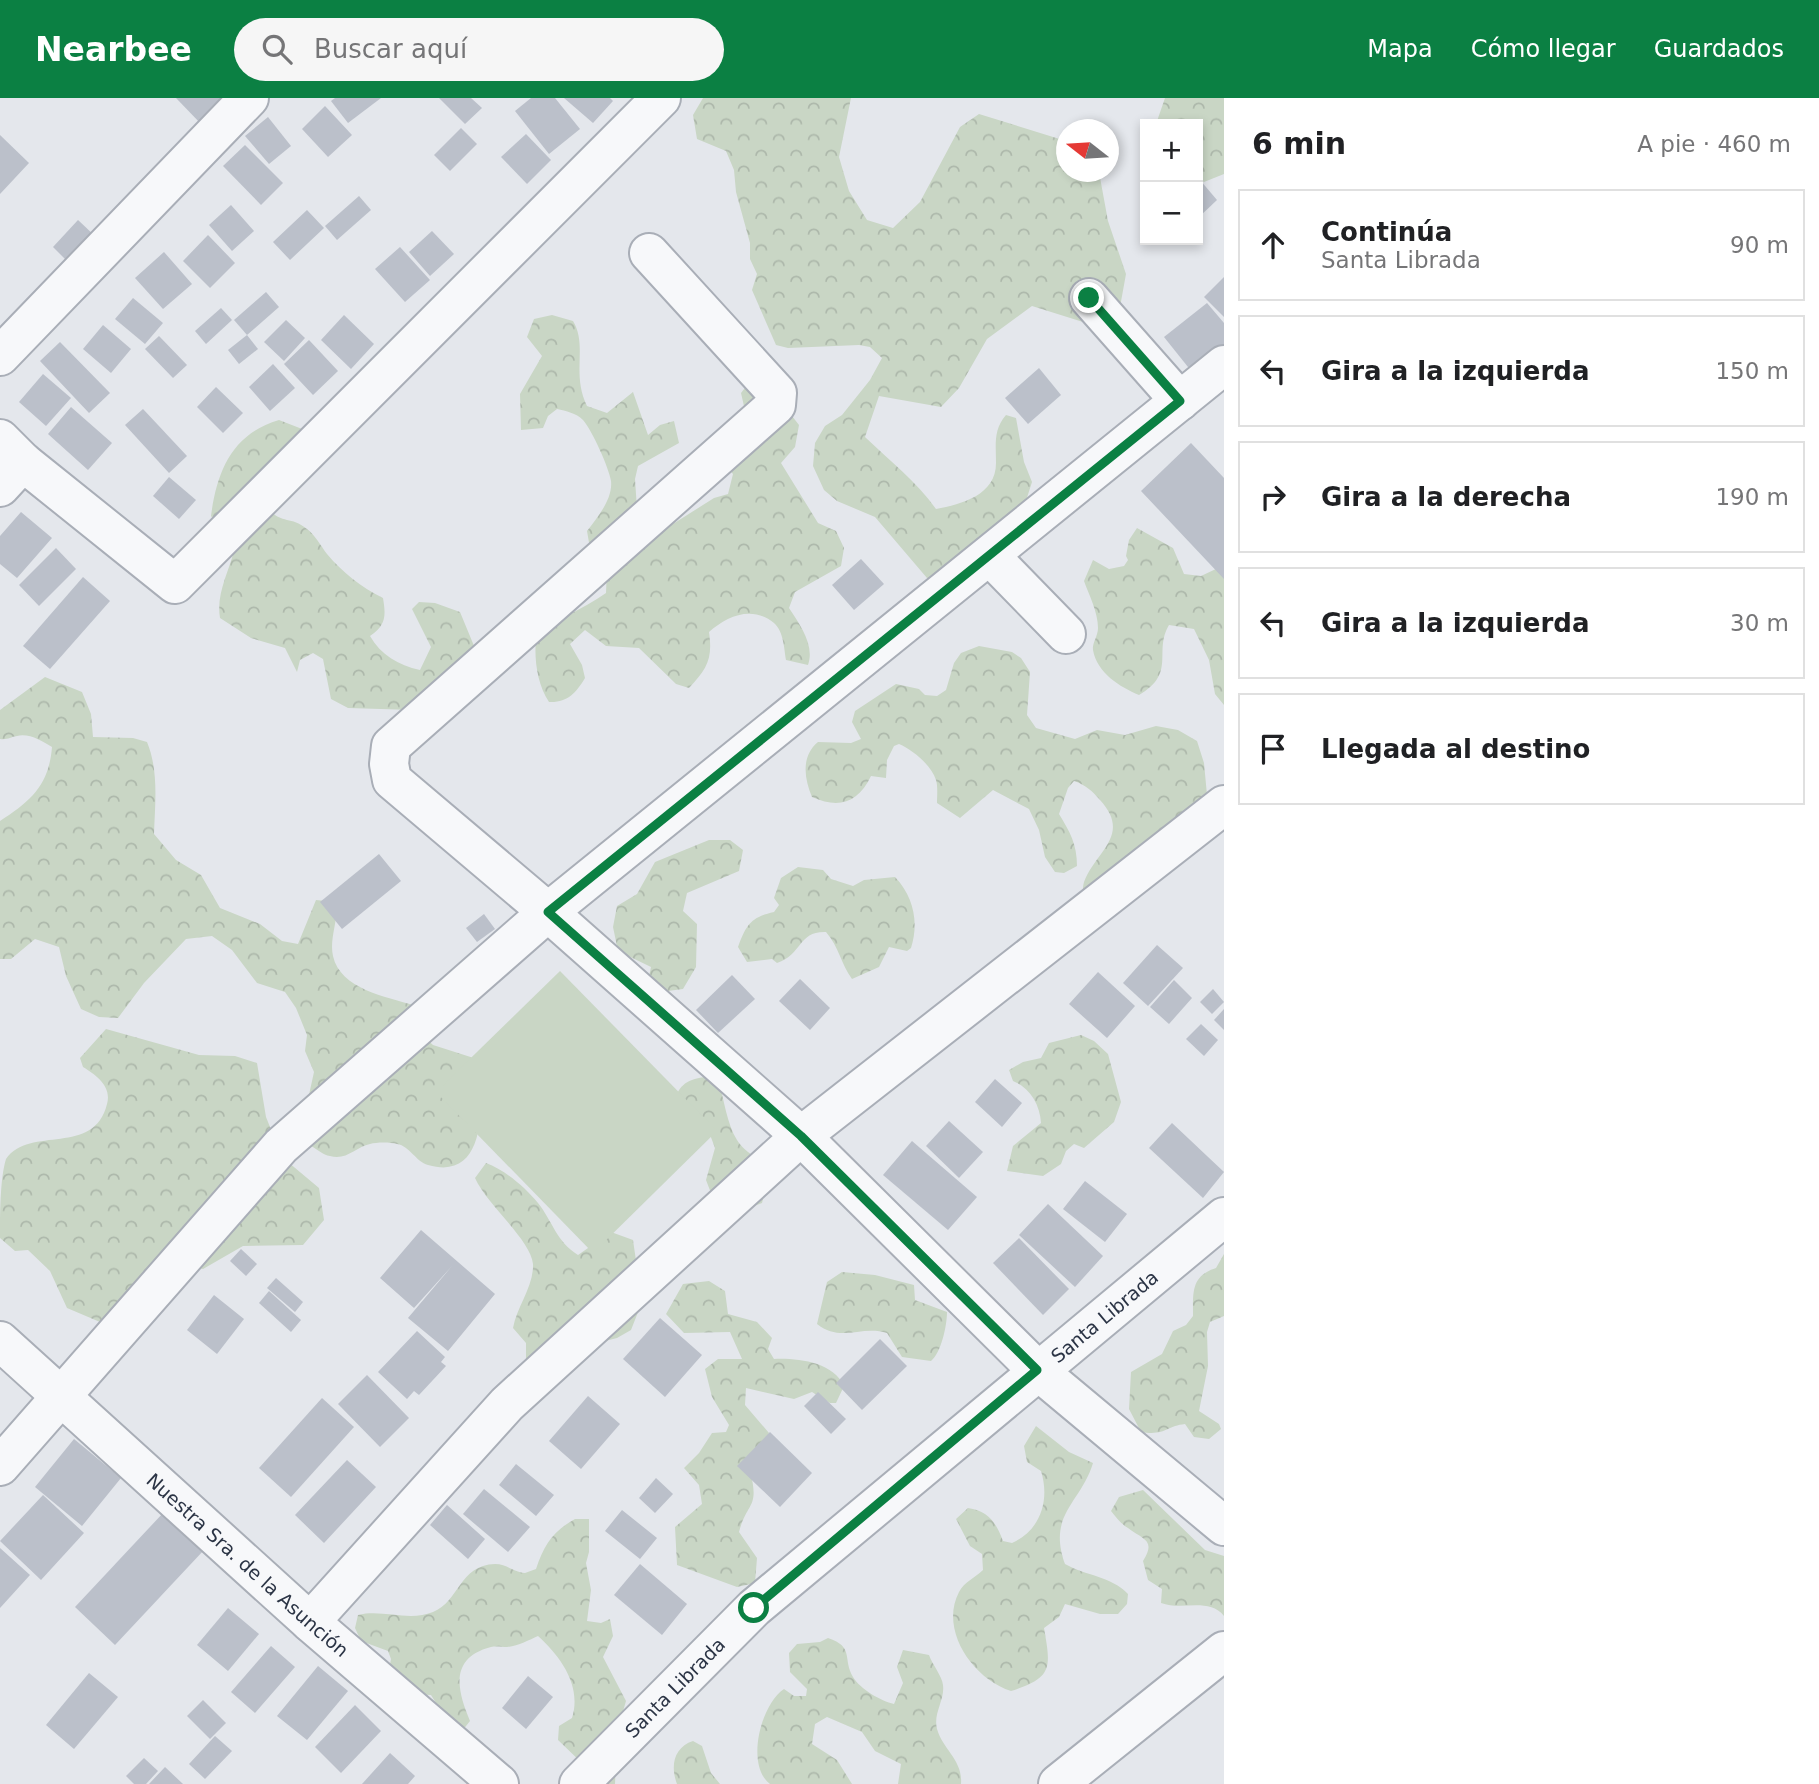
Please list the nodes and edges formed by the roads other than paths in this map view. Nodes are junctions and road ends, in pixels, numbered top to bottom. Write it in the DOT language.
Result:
graph roads {
  1 [pos="249,98"];
  2 [pos="661,98"];
  3 [pos="649,253"];
  4 [pos="1089,298"];
  5 [pos="0,356"];
  6 [pos="1224,365"];
  7 [pos="1180,401"];
  8 [pos="8,463"];
  9 [pos="990,556"];
  10 [pos="1066,634"];
  11 [pos="1224,805"];
  12 [pos="548,912"];
  13 [pos="801,1136"];
  14 [pos="1224,1217"];
  15 [pos="0,1341"];
  16 [pos="1037,1370"];
  17 [pos="63,1396"];
  18 [pos="0,1466"];
  19 [pos="1224,1526"];
  20 [pos="310,1622"];
  21 [pos="1224,1651"];
  22 [pos="499,1784"];
  23 [pos="579,1784"];
  24 [pos="1058,1784"];
  1 -- 5 [label="street"];
  2 -- 8 [label="street"];
  3 -- 12 [label="street"];
  4 -- 7 [label="street"];
  6 -- 7 [label="street"];
  7 -- 9 [label="street"];
  9 -- 10 [label="street"];
  9 -- 12 [label="street"];
  11 -- 13 [label="street"];
  12 -- 13 [label="street"];
  12 -- 17 [label="street"];
  13 -- 16 [label="street"];
  13 -- 20 [label="street"];
  14 -- 16 [label="street, Santa Librada"];
  15 -- 17 [label="street, Nuestra Sra. de la Asunción"];
  16 -- 19 [label="street"];
  16 -- 23 [label="street, Santa Librada"];
  17 -- 18 [label="street"];
  17 -- 20 [label="street, Nuestra Sra. de la Asunción"];
  20 -- 22 [label="street, Nuestra Sra. de la Asunción"];
  21 -- 24 [label="street"];
}
